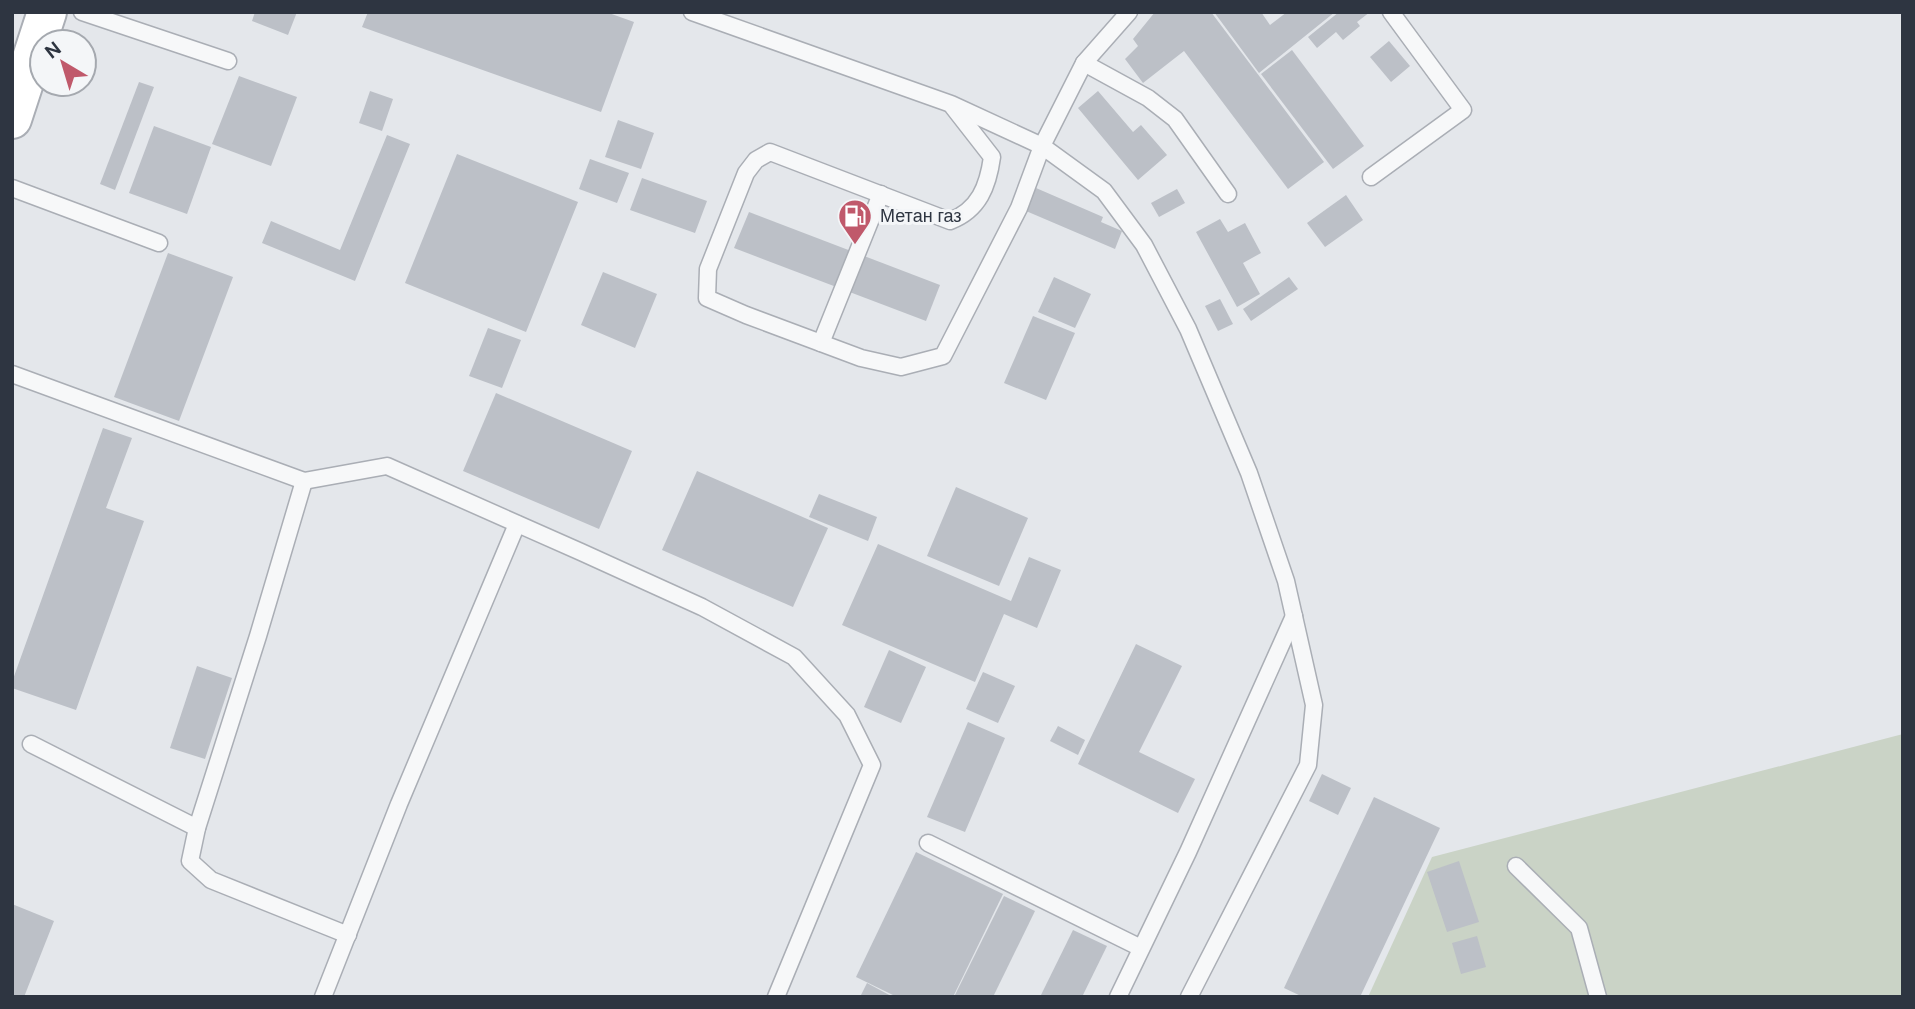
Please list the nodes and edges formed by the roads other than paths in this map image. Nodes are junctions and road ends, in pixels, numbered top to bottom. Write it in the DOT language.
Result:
graph roads {
  1 [pos="47,12"];
  2 [pos="82,12"];
  3 [pos="692,12"];
  4 [pos="1129,12"];
  5 [pos="1391,12"];
  6 [pos="228,61"];
  7 [pos="1084,62"];
  8 [pos="15,102"];
  9 [pos="951,104"];
  10 [pos="1042,146"];
  11 [pos="1371,177"];
  12 [pos="12,188"];
  13 [pos="881,194"];
  14 [pos="1227,194"];
  15 [pos="159,243"];
  16 [pos="821,344"];
  17 [pos="12,374"];
  18 [pos="304,481"];
  19 [pos="517,524"];
  20 [pos="1294,616"];
  21 [pos="32,744"];
  22 [pos="197,828"];
  23 [pos="928,843"];
  24 [pos="1516,866"];
  25 [pos="348,935"];
  26 [pos="1141,948"];
  27 [pos="323,997"];
  28 [pos="776,997"];
  29 [pos="1118,997"];
  30 [pos="1189,997"];
  31 [pos="1598,997"];
  1 -- 8 [label="main road"];
  2 -- 6 [label="lane"];
  3 -- 9 [label="lane"];
  4 -- 7 [label="lane"];
  5 -- 11 [label="lane"];
  7 -- 10 [label="lane"];
  7 -- 14 [label="lane"];
  9 -- 10 [label="lane"];
  9 -- 13 [label="lane"];
  10 -- 16 [label="lane"];
  10 -- 20 [label="lane"];
  12 -- 15 [label="lane"];
  13 -- 16 [label="lane"];
  13 -- 16 [label="lane"];
  17 -- 18 [label="lane"];
  18 -- 19 [label="lane"];
  18 -- 22 [label="lane"];
  19 -- 25 [label="lane"];
  19 -- 28 [label="lane"];
  20 -- 26 [label="lane"];
  20 -- 30 [label="lane"];
  21 -- 22 [label="lane"];
  22 -- 25 [label="lane"];
  23 -- 26 [label="lane"];
  24 -- 31 [label="lane"];
  25 -- 27 [label="lane"];
  26 -- 29 [label="lane"];
}
